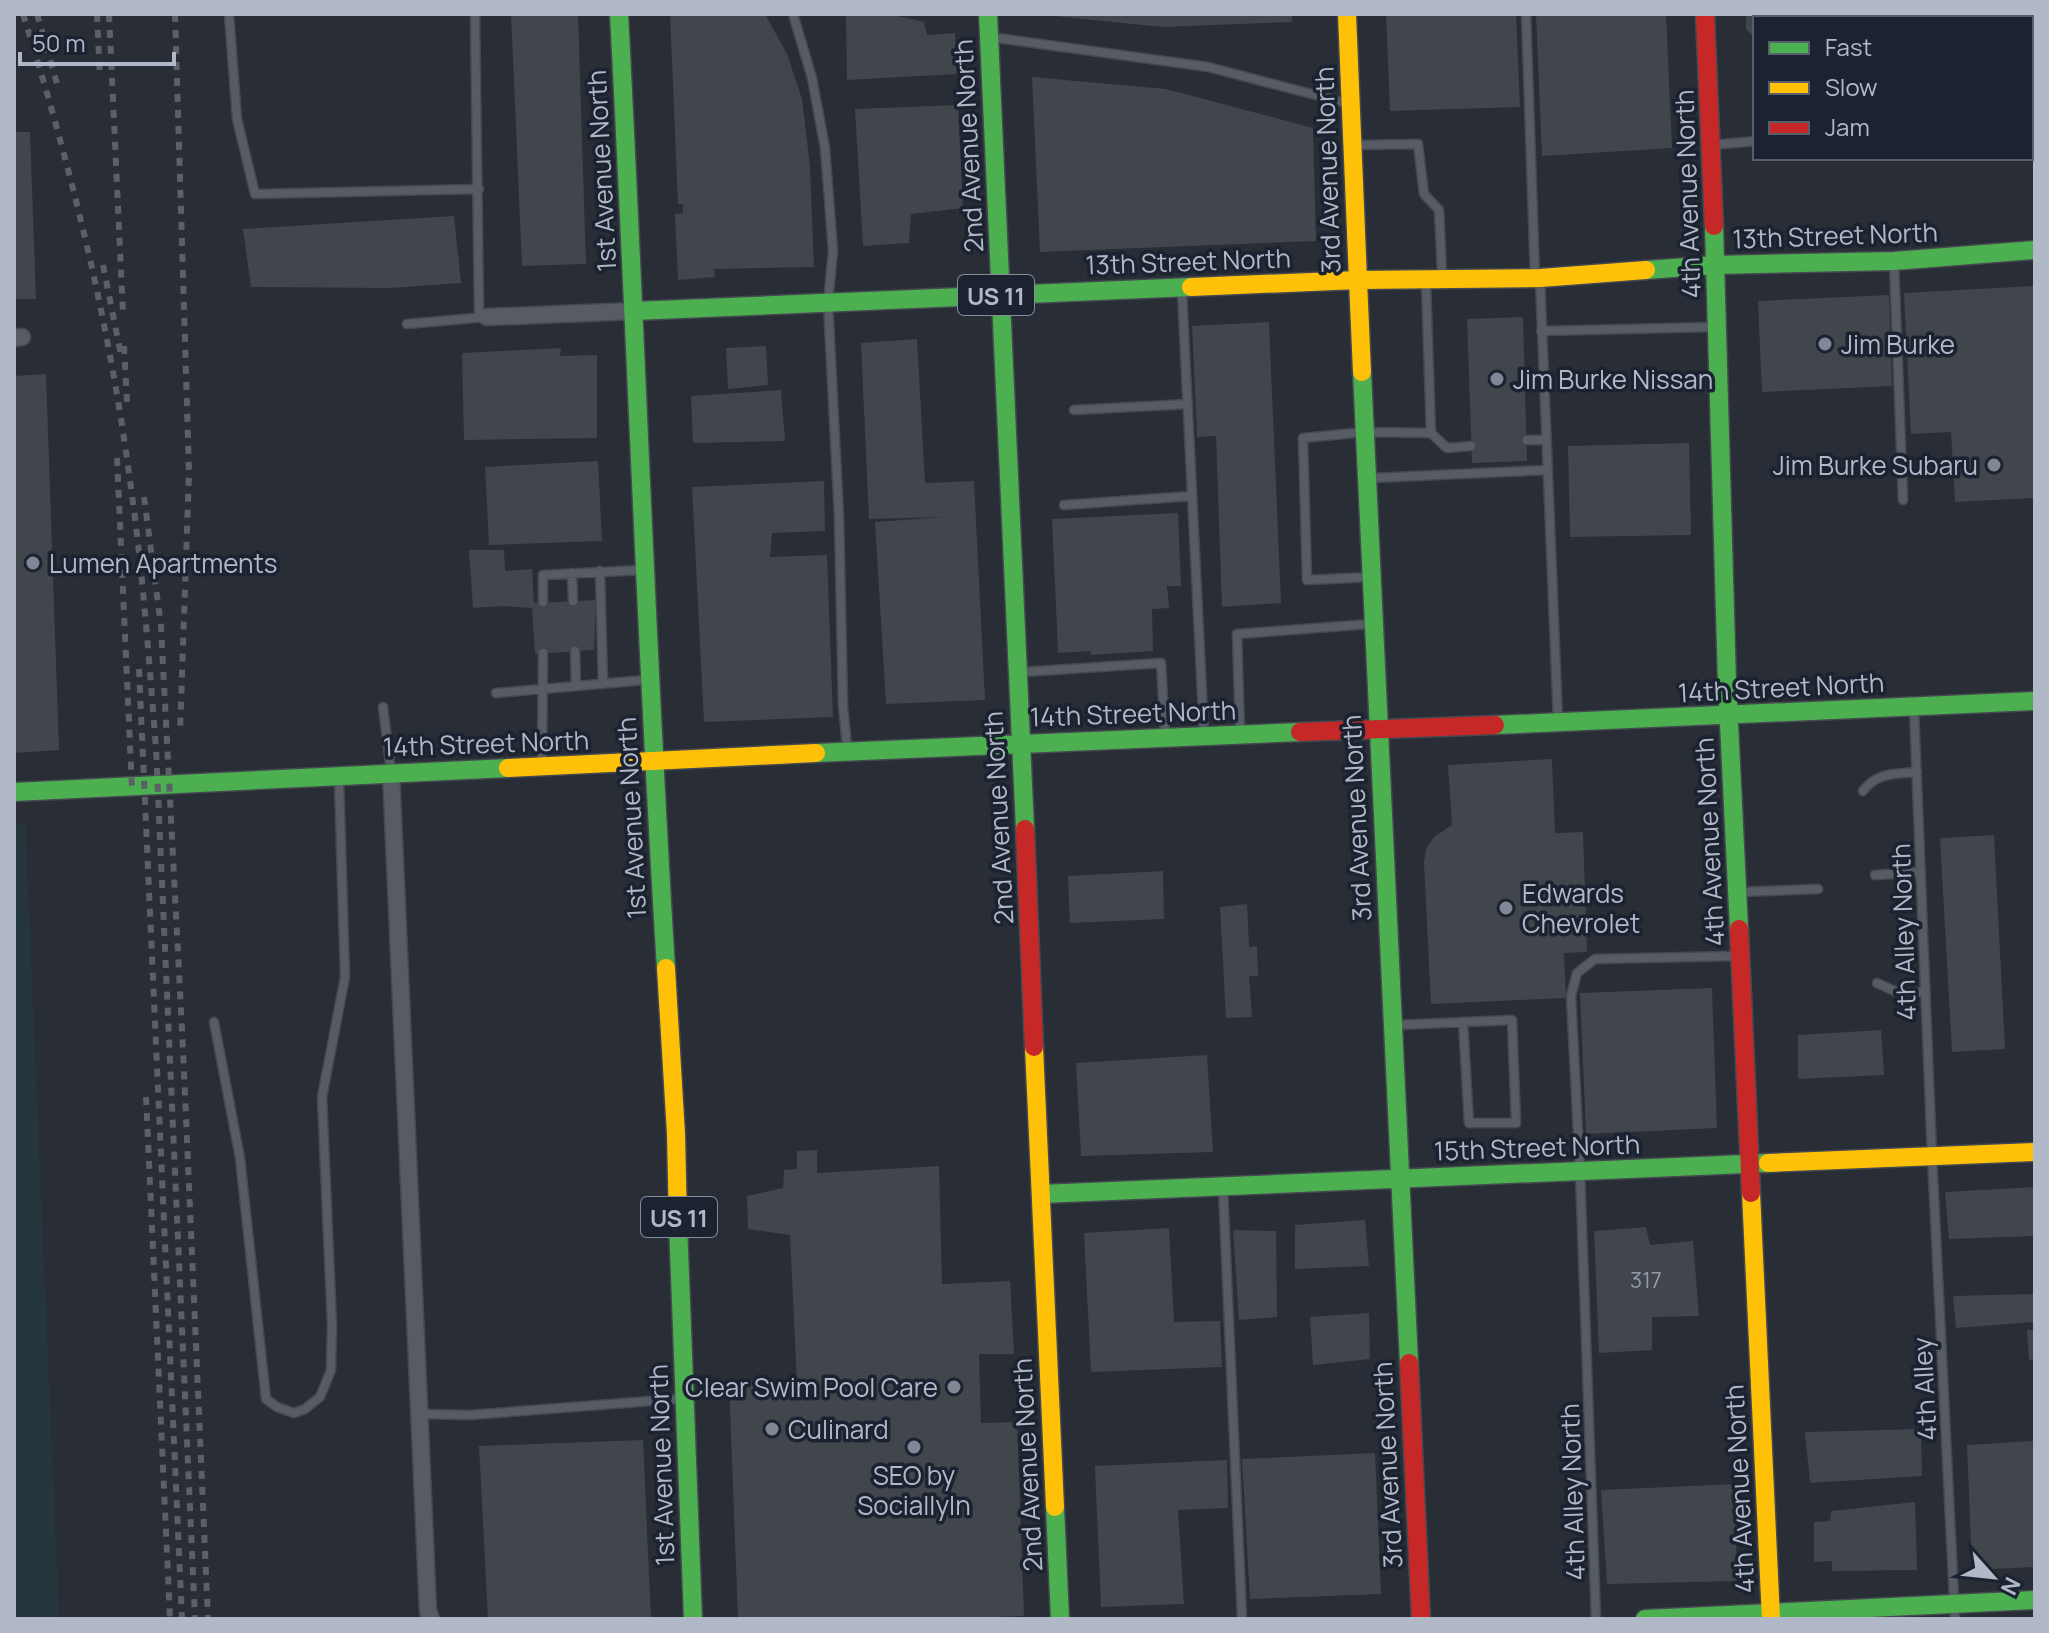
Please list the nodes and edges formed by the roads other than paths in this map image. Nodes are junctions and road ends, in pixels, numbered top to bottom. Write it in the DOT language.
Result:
graph roads {
  1 [pos="229,14"];
  2 [pos="475,14"];
  3 [pos="619,14"];
  4 [pos="793,14"];
  5 [pos="988,14"];
  6 [pos="1347,14"];
  7 [pos="1526,14"];
  8 [pos="1705,14"];
  9 [pos="989,37"];
  10 [pos="1351,104"];
  11 [pos="1753,141"];
  12 [pos="1353,145"];
  13 [pos="1711,145"];
  14 [pos="479,189"];
  15 [pos="2035,250"];
  16 [pos="1894,261"];
  17 [pos="1715,265"];
  18 [pos="1537,278"];
  19 [pos="1434,279"];
  20 [pos="1358,280"];
  21 [pos="1182,287"];
  22 [pos="1001,295"];
  23 [pos="828,303"];
  24 [pos="634,311"];
  25 [pos="487,317"];
  26 [pos="407,324"];
  27 [pos="1718,327"];
  28 [pos="1541,331"];
  29 [pos="1188,404"];
  30 [pos="1074,410"];
  31 [pos="1365,432"];
  32 [pos="1431,433"];
  33 [pos="1527,440"];
  34 [pos="1546,440"];
  35 [pos="1471,446"];
  36 [pos="1547,470"];
  37 [pos="1366,478"];
  38 [pos="1192,496"];
  39 [pos="1903,500"];
  40 [pos="1064,505"];
  41 [pos="646,569"];
  42 [pos="600,571"];
  43 [pos="572,573"];
  44 [pos="1371,577"];
  45 [pos="573,601"];
  46 [pos="543,602"];
  47 [pos="1373,624"];
  48 [pos="575,651"];
  49 [pos="543,653"];
  50 [pos="1018,672"];
  51 [pos="650,679"];
  52 [pos="603,684"];
  53 [pos="576,686"];
  54 [pos="543,689"];
  55 [pos="496,693"];
  56 [pos="2035,701"];
  57 [pos="1914,706"];
  58 [pos="383,707"];
  59 [pos="1729,716"];
  60 [pos="1558,723"];
  61 [pos="1377,730"];
  62 [pos="1240,735"];
  63 [pos="1204,737"];
  64 [pos="1165,738"];
  65 [pos="1021,743"];
  66 [pos="848,752"];
  67 [pos="653,762"];
  68 [pos="542,766"];
  69 [pos="391,772"];
  70 [pos="1917,772"];
  71 [pos="339,775"];
  72 [pos="1863,791"];
  73 [pos="14,792"];
  74 [pos="1921,872"];
  75 [pos="1875,875"];
  76 [pos="1818,889"];
  77 [pos="1737,892"];
  78 [pos="1741,956"];
  79 [pos="1877,983"];
  80 [pos="1925,992"];
  81 [pos="214,1022"];
  82 [pos="1463,1022"];
  83 [pos="1391,1025"];
  84 [pos="2035,1152"];
  85 [pos="1932,1156"];
  86 [pos="1750,1164"];
  87 [pos="1580,1171"];
  88 [pos="1399,1179"];
  89 [pos="1223,1187"];
  90 [pos="1041,1194"];
  91 [pos="683,1398"];
  92 [pos="419,1414"];
  93 [pos="2035,1600"];
  94 [pos="1955,1612"];
  95 [pos="1771,1616"];
  96 [pos="431,1619"];
  97 [pos="693,1619"];
  98 [pos="1060,1619"];
  99 [pos="1242,1619"];
  100 [pos="1421,1619"];
  101 [pos="1596,1619"];
  102 [pos="1645,1619"];
  1 -- 14 [label="lane"];
  2 -- 14 [label="lane"];
  3 -- 24 [label="street, 1st Avenue North / US 11"];
  4 -- 23 [label="lane"];
  5 -- 9 [label="street, 2nd Avenue North"];
  6 -- 10 [label="street, 3rd Avenue North"];
  7 -- 18 [label="lane"];
  8 -- 13 [label="street, 4th Avenue North"];
  9 -- 10 [label="lane"];
  9 -- 22 [label="street, 2nd Avenue North"];
  10 -- 12 [label="street, 3rd Avenue North"];
  11 -- 13 [label="lane"];
  12 -- 19 [label="lane"];
  12 -- 20 [label="street, 3rd Avenue North"];
  13 -- 17 [label="street, 4th Avenue North"];
  14 -- 25 [label="lane"];
  15 -- 16 [label="street, 13th Street North"];
  16 -- 17 [label="street, 13th Street North"];
  16 -- 39 [label="lane"];
  17 -- 18 [label="street, 13th Street North"];
  17 -- 27 [label="street, 4th Avenue North"];
  18 -- 19 [label="street, 13th Street North"];
  18 -- 28 [label="lane"];
  19 -- 20 [label="street, 13th Street North"];
  19 -- 32 [label="lane"];
  20 -- 21 [label="street, 13th Street North / US 11"];
  20 -- 31 [label="street, 3rd Avenue North"];
  21 -- 22 [label="street, 13th Street North / US 11"];
  21 -- 29 [label="lane"];
  22 -- 23 [label="street, 13th Street North / US 11"];
  22 -- 50 [label="street, 2nd Avenue North"];
  23 -- 24 [label="street, 13th Street North / US 11"];
  23 -- 66 [label="lane"];
  24 -- 25 [label="street, 13th Street North"];
  24 -- 41 [label="street, 1st Avenue North / US 11"];
  25 -- 26 [label="lane"];
  27 -- 28 [label="lane"];
  27 -- 59 [label="street, 4th Avenue North"];
  28 -- 34 [label="lane"];
  29 -- 30 [label="lane"];
  29 -- 38 [label="lane"];
  31 -- 32 [label="lane"];
  31 -- 37 [label="street, 3rd Avenue North"];
  31 -- 44 [label="lane"];
  32 -- 35 [label="lane"];
  33 -- 34 [label="lane"];
  34 -- 36 [label="lane"];
  36 -- 37 [label="lane"];
  36 -- 60 [label="lane"];
  37 -- 44 [label="street, 3rd Avenue North"];
  38 -- 40 [label="lane"];
  38 -- 63 [label="lane"];
  41 -- 42 [label="lane"];
  41 -- 51 [label="street, 1st Avenue North / US 11"];
  42 -- 43 [label="lane"];
  42 -- 52 [label="lane"];
  43 -- 45 [label="lane"];
  43 -- 46 [label="lane"];
  44 -- 47 [label="street, 3rd Avenue North"];
  47 -- 61 [label="street, 3rd Avenue North"];
  47 -- 62 [label="lane"];
  48 -- 53 [label="lane"];
  49 -- 54 [label="lane"];
  50 -- 64 [label="lane"];
  50 -- 65 [label="street, 2nd Avenue North"];
  51 -- 52 [label="lane"];
  51 -- 67 [label="street, 1st Avenue North / US 11"];
  52 -- 53 [label="lane"];
  53 -- 54 [label="lane"];
  54 -- 55 [label="lane"];
  54 -- 68 [label="lane"];
  56 -- 57 [label="street, 14th Street North"];
  57 -- 59 [label="street, 14th Street North"];
  57 -- 70 [label="lane, 4th Alley North"];
  58 -- 69 [label="lane"];
  59 -- 60 [label="street, 14th Street North"];
  59 -- 77 [label="street, 4th Avenue North"];
  60 -- 61 [label="street, 14th Street North"];
  61 -- 62 [label="street, 14th Street North"];
  61 -- 83 [label="street, 3rd Avenue North"];
  62 -- 63 [label="street, 14th Street North"];
  63 -- 64 [label="street, 14th Street North"];
  64 -- 65 [label="street, 14th Street North"];
  65 -- 66 [label="street, 14th Street North"];
  65 -- 90 [label="street, 2nd Avenue North"];
  66 -- 67 [label="street, 14th Street North"];
  67 -- 68 [label="street, 14th Street North"];
  67 -- 91 [label="street, 1st Avenue North / US 11"];
  68 -- 69 [label="street, 14th Street North"];
  69 -- 71 [label="street, 14th Street North"];
  69 -- 92 [label="street"];
  70 -- 72 [label="lane"];
  70 -- 74 [label="lane, 4th Alley North"];
  71 -- 73 [label="street, 14th Street North"];
  71 -- 81 [label="lane"];
  74 -- 75 [label="lane"];
  74 -- 80 [label="lane, 4th Alley North"];
  76 -- 77 [label="lane"];
  77 -- 78 [label="street, 4th Avenue North"];
  78 -- 86 [label="street, 4th Avenue North"];
  78 -- 87 [label="lane, 4th Alley North"];
  79 -- 80 [label="lane"];
  80 -- 85 [label="lane, 4th Alley North"];
  82 -- 82 [label="lane"];
  82 -- 83 [label="lane"];
  83 -- 88 [label="street, 3rd Avenue North"];
  84 -- 85 [label="street, 15th Street North"];
  85 -- 86 [label="street, 15th Street North"];
  85 -- 94 [label="lane, 4th Alley"];
  86 -- 87 [label="street, 15th Street North"];
  86 -- 95 [label="street, 4th Avenue North"];
  87 -- 88 [label="street, 15th Street North"];
  87 -- 101 [label="lane, 4th Alley North"];
  88 -- 89 [label="street, 15th Street North"];
  88 -- 100 [label="street, 3rd Avenue North"];
  89 -- 90 [label="street, 15th Street North"];
  89 -- 99 [label="lane"];
  90 -- 98 [label="street, 2nd Avenue North"];
  91 -- 92 [label="lane"];
  91 -- 97 [label="street, 1st Avenue North / US 11"];
  92 -- 96 [label="street"];
  93 -- 94 [label="street"];
  94 -- 95 [label="street"];
  95 -- 102 [label="street"];
}
